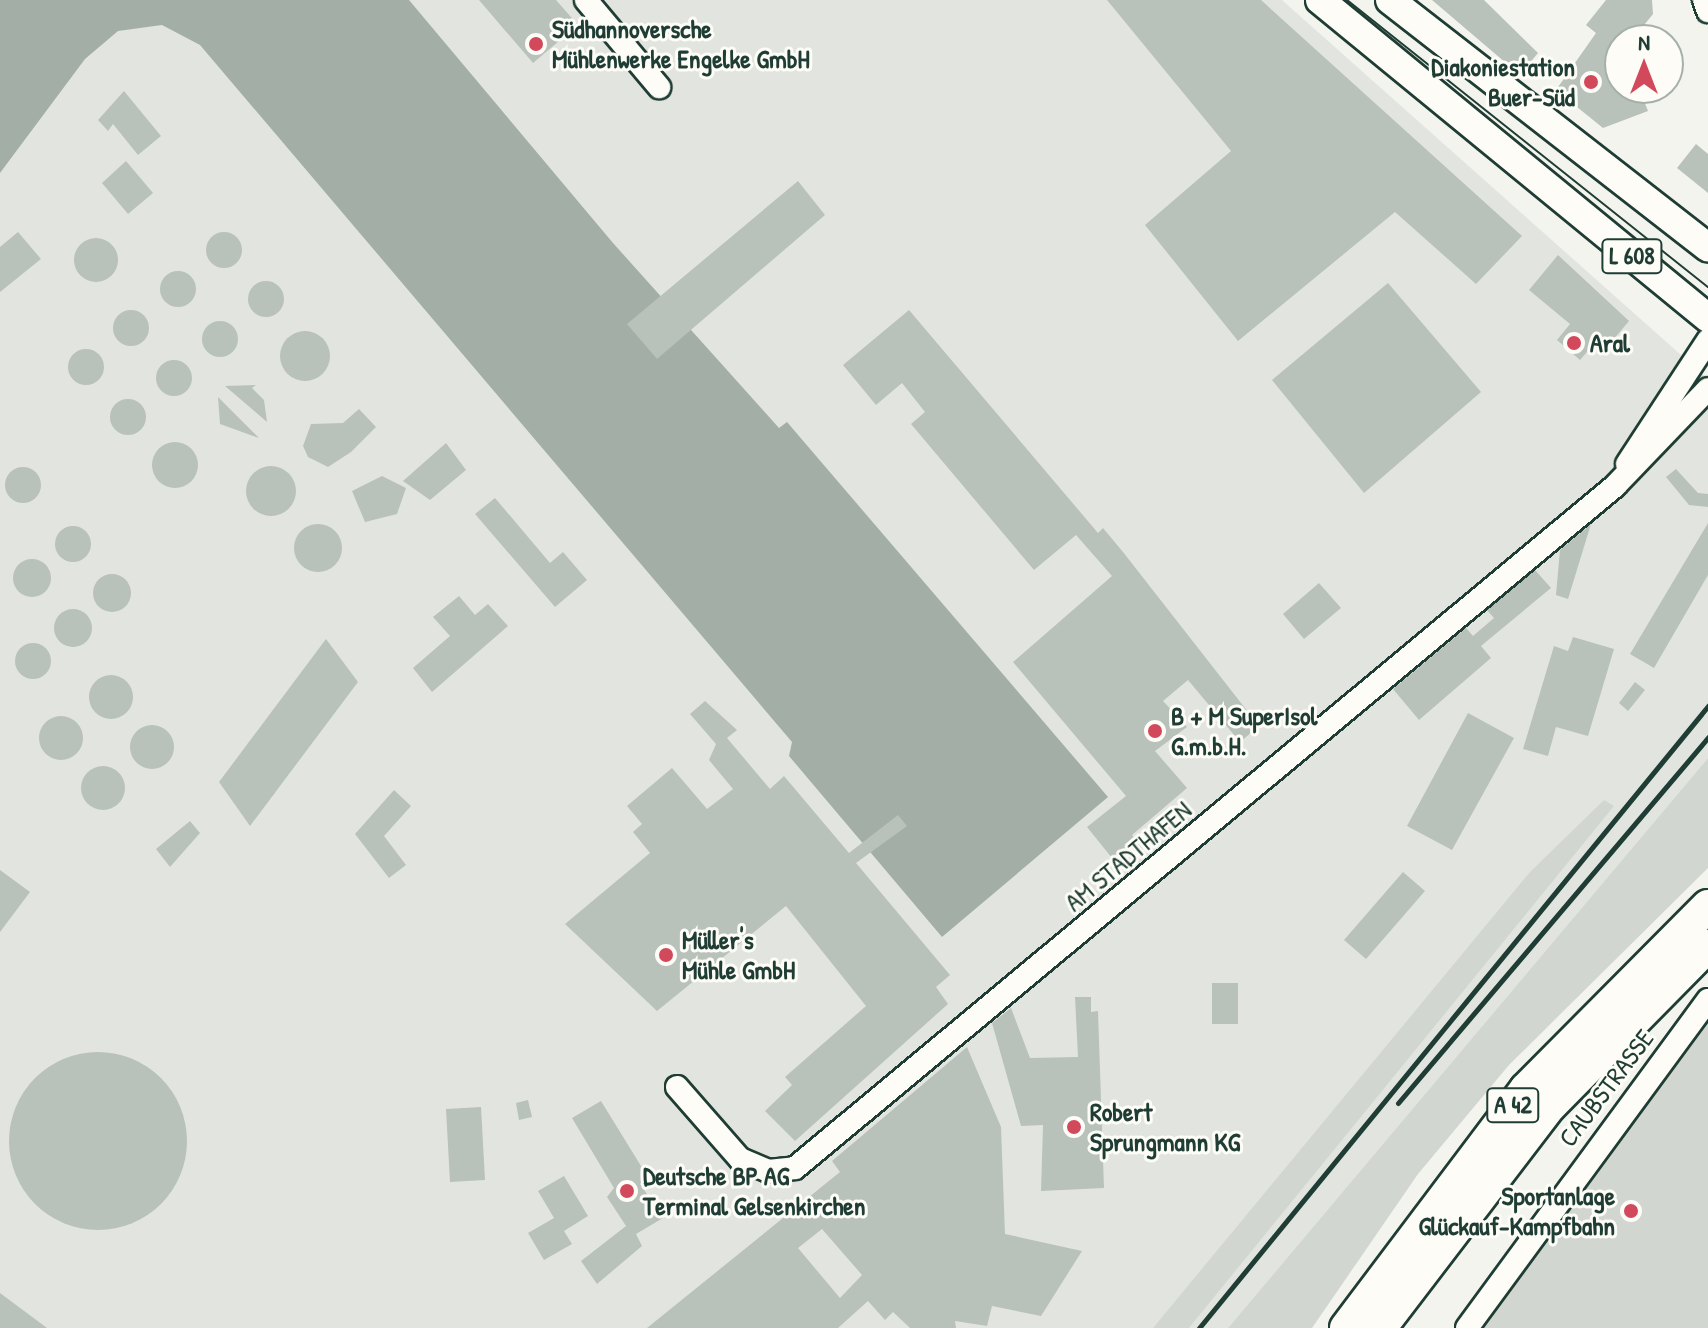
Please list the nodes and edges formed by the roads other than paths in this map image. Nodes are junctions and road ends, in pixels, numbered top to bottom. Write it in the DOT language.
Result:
graph roads {
  1 [pos="586,0"];
  2 [pos="1320,0"];
  3 [pos="1390,0"];
  4 [pos="1704,0"];
  5 [pos="1708,11"];
  6 [pos="659,87"];
  7 [pos="1708,248"];
  8 [pos="1708,318"];
  9 [pos="1708,340"];
  10 [pos="1708,389"];
  11 [pos="1615,486"];
  12 [pos="1708,906"];
  13 [pos="1708,946"];
  14 [pos="1708,1000"];
  15 [pos="677,1087"];
  16 [pos="1346,1328"];
  17 [pos="1380,1328"];
  18 [pos="1467,1328"];
  1 -- 6 [label="street"];
  2 -- 8 [label="main road, L 608"];
  3 -- 7 [label="main road, L 608"];
  4 -- 5 [label="street"];
  9 -- 11 [label="street, AM STADTHAFEN"];
  10 -- 11 [label="street, AM STADTHAFEN"];
  11 -- 15 [label="street, AM STADTHAFEN"];
  12 -- 16 [label="highway, A 42"];
  13 -- 17 [label="highway, A 42"];
  14 -- 18 [label="street, CAUBSTRASSE"];
}
